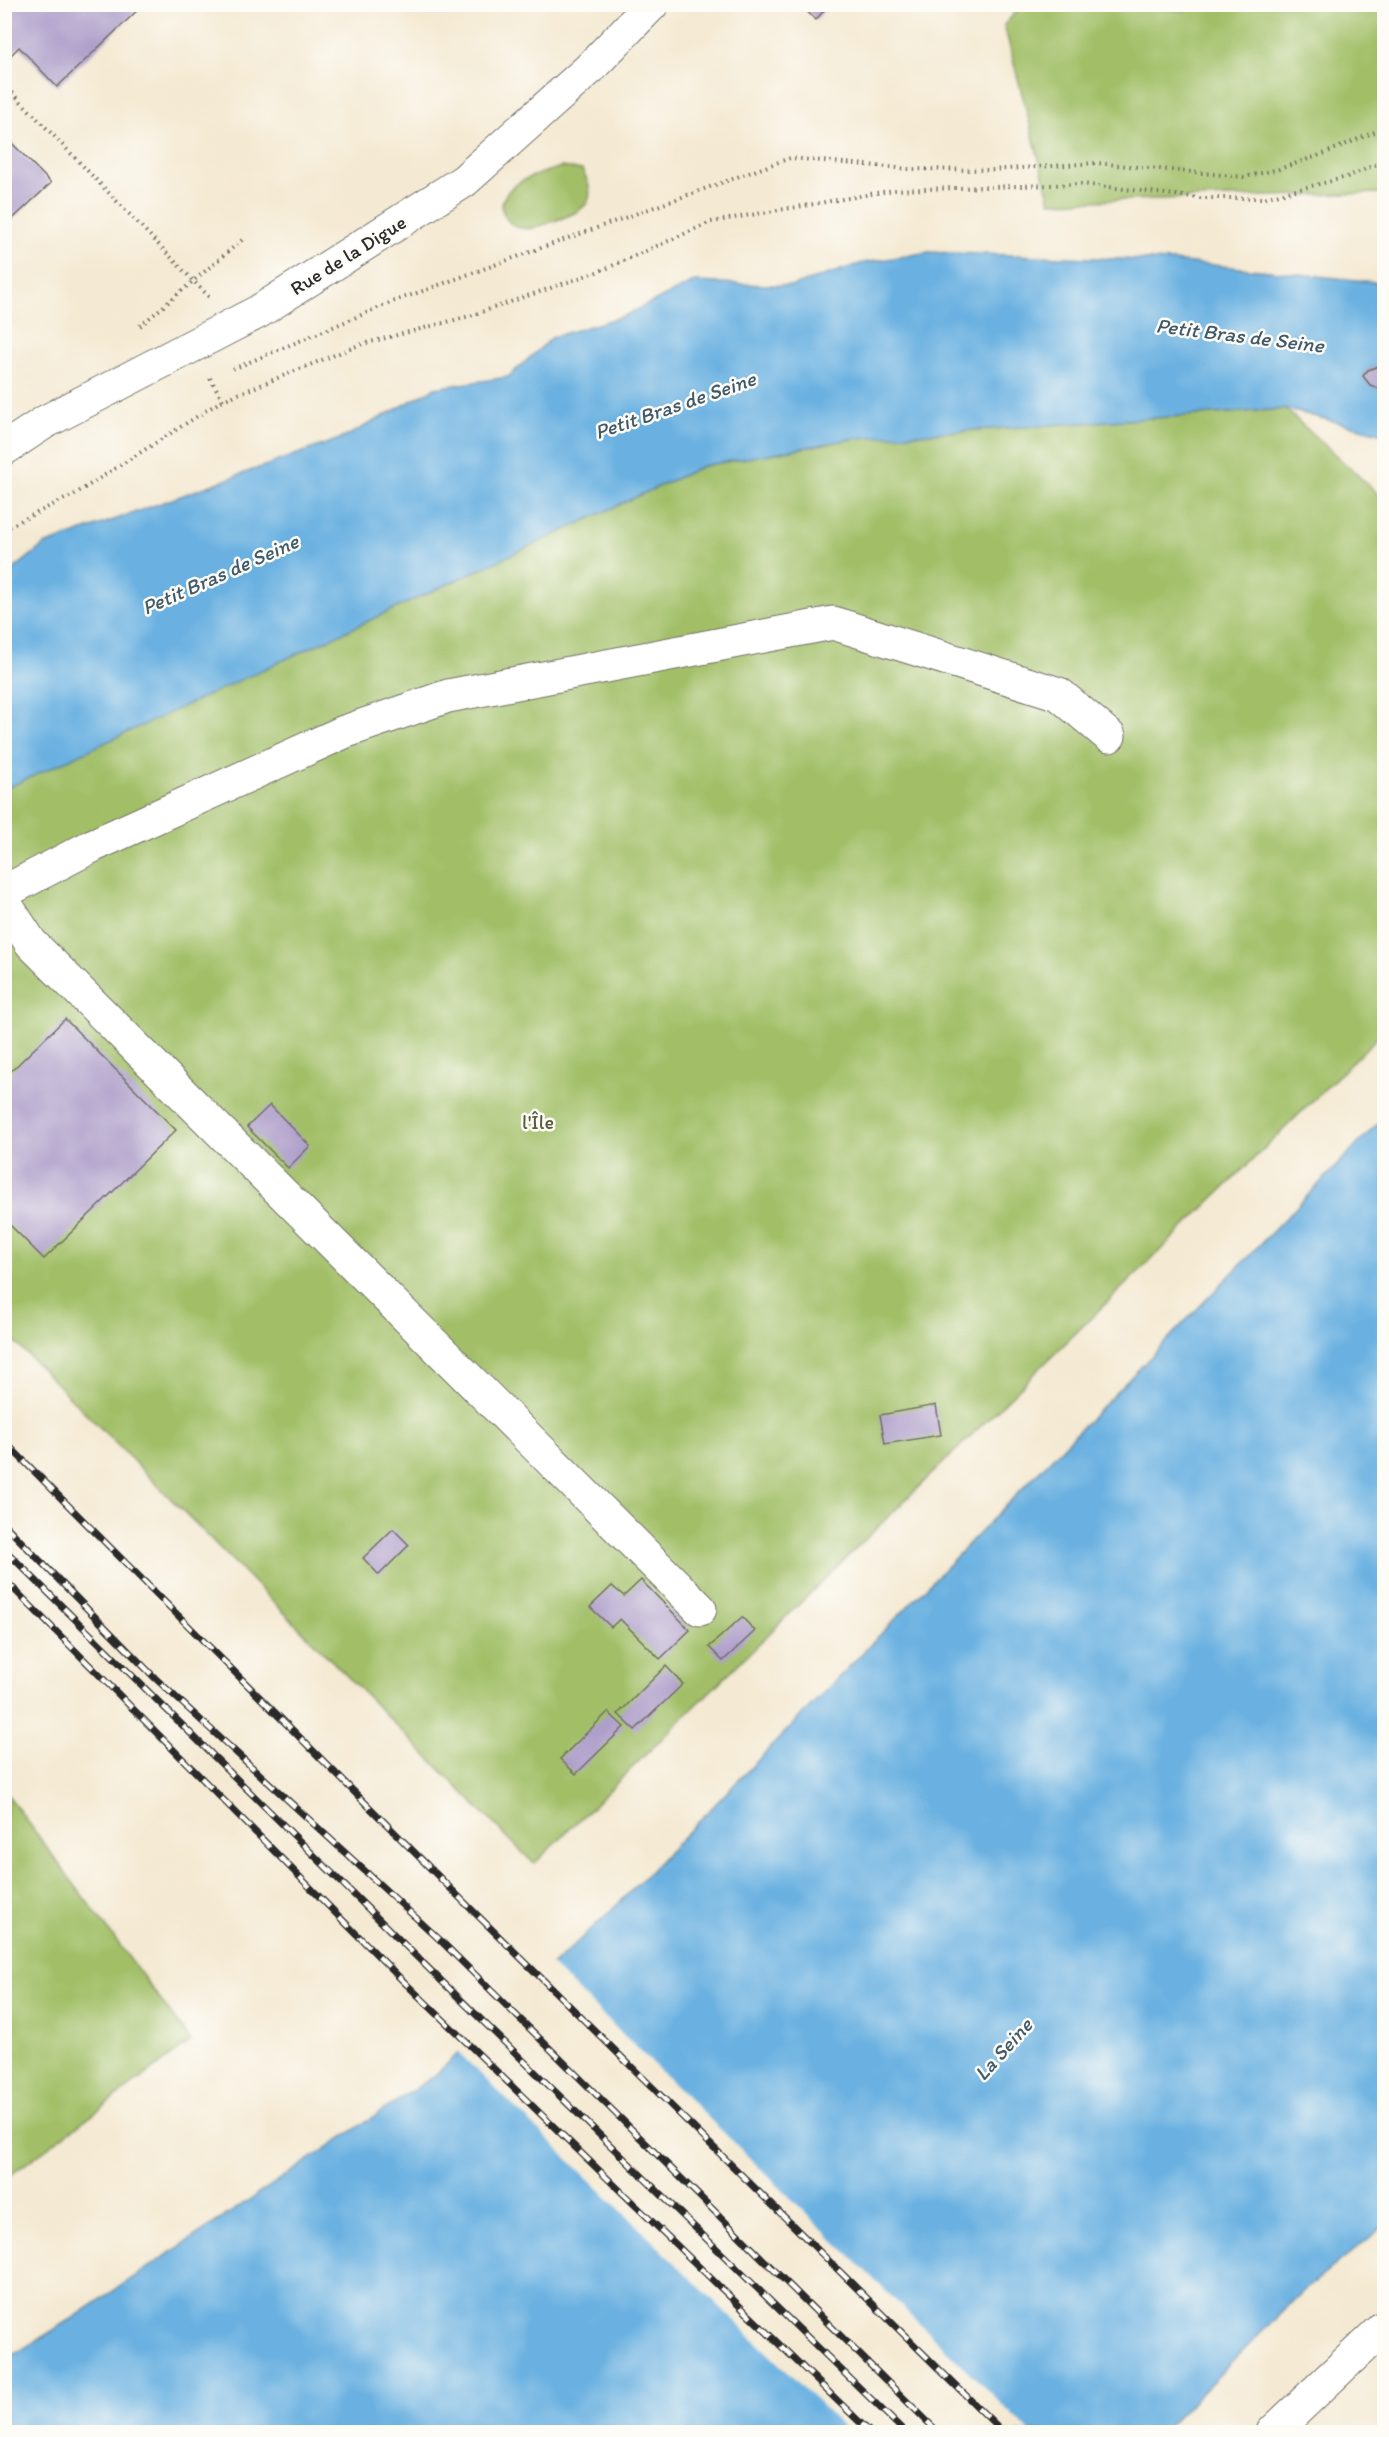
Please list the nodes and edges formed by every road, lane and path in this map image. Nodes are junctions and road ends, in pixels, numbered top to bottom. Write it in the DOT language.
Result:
graph roads {
  1 [pos="652,4"];
  2 [pos="4,84"];
  3 [pos="1384,128"];
  4 [pos="1384,161"];
  5 [pos="242,240"];
  6 [pos="195,282"];
  7 [pos="235,324"];
  8 [pos="140,326"];
  9 [pos="192,347"];
  10 [pos="262,357"];
  11 [pos="231,370"];
  12 [pos="221,374"];
  13 [pos="210,379"];
  14 [pos="201,382"];
  15 [pos="223,400"];
  16 [pos="4,449"];
  17 [pos="4,529"];
  18 [pos="1109,736"];
  19 [pos="4,892"];
  20 [pos="4,902"];
  21 [pos="700,1609"];
  22 [pos="1384,2327"];
  23 [pos="1291,2427"];
  1 -- 7 [label="street, Rue de la Digue"];
  2 -- 6 [label="path"];
  3 -- 10 [label="path"];
  4 -- 15 [label="path"];
  5 -- 6 [label="path"];
  6 -- 7 [label="path"];
  6 -- 8 [label="path"];
  7 -- 9 [label="street, Rue de la Digue"];
  7 -- 10 [label="path"];
  9 -- 13 [label="path"];
  9 -- 16 [label="street, Rue de la Digue"];
  10 -- 11 [label="path"];
  12 -- 13 [label="path"];
  13 -- 14 [label="path"];
  13 -- 15 [label="path"];
  15 -- 17 [label="path"];
  18 -- 19 [label="street"];
  20 -- 21 [label="street"];
  22 -- 23 [label="street"];
}
